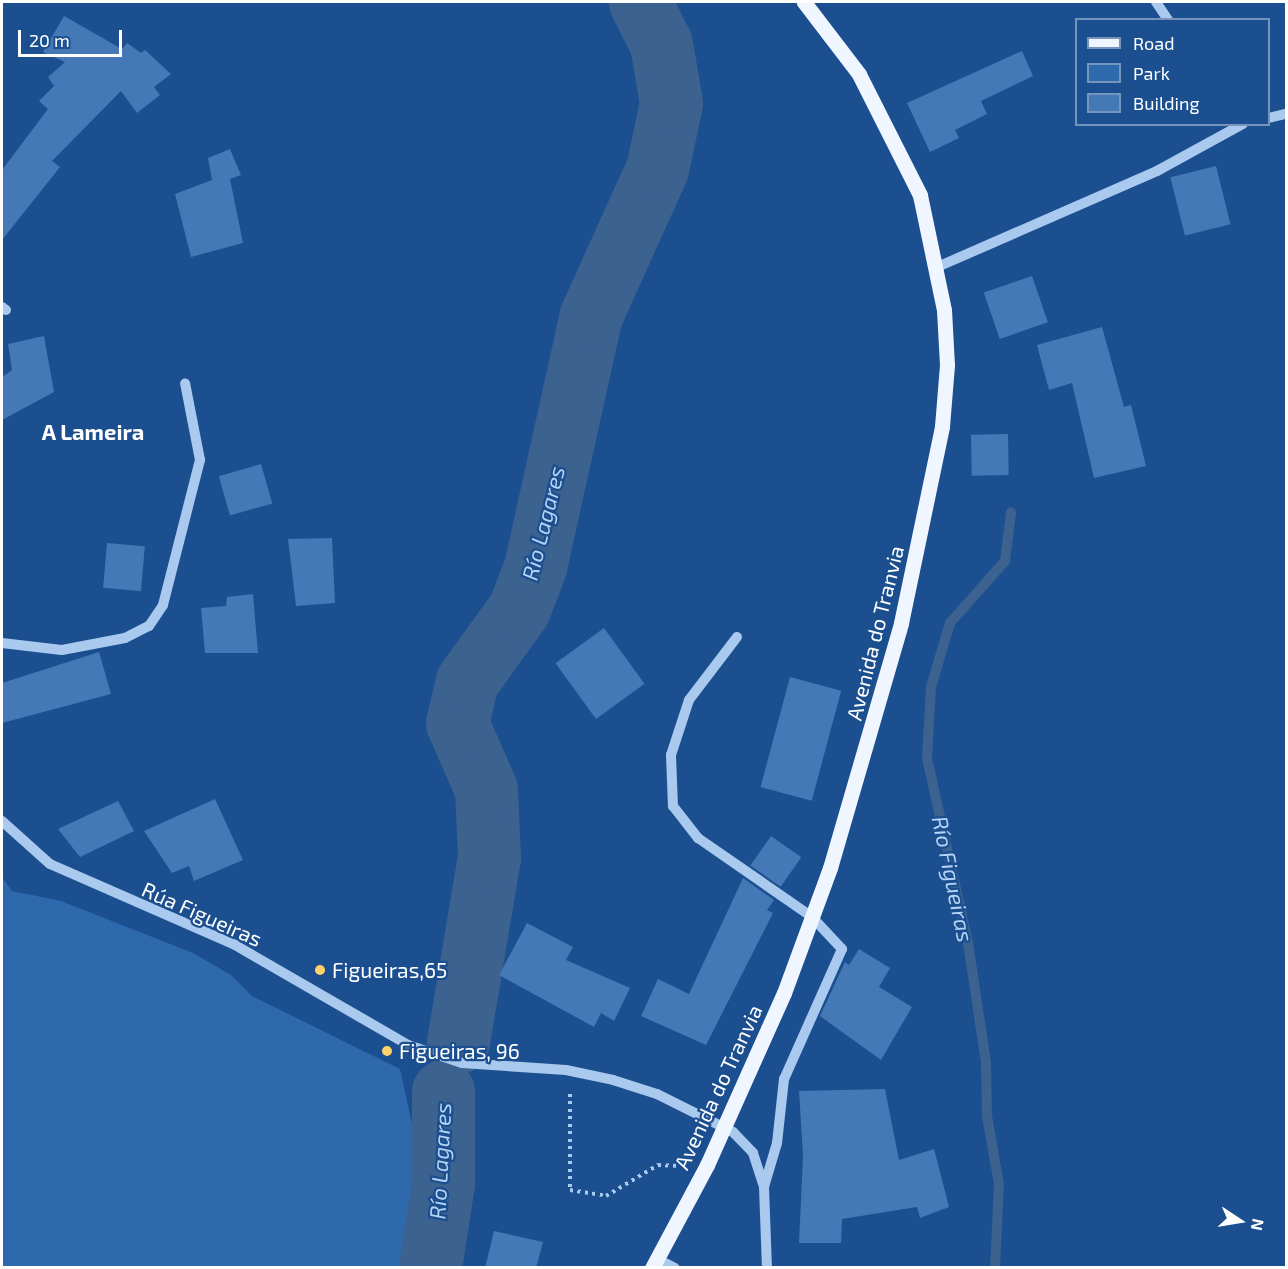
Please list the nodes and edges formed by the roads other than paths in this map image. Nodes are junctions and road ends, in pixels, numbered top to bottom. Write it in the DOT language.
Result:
graph roads {
  1 [pos="804,2"];
  2 [pos="1156,2"];
  3 [pos="1166,18"];
  4 [pos="1287,114"];
  5 [pos="1270,118"];
  6 [pos="1237,126"];
  7 [pos="935,268"];
  8 [pos="185,383"];
  9 [pos="737,637"];
  10 [pos="2,643"];
  11 [pos="2,821"];
  12 [pos="812,917"];
  13 [pos="764,1187"];
  14 [pos="654,1263"];
  15 [pos="675,1268"];
  16 [pos="767,1268"];
  1 -- 7 [label="main road, Avenida do Tranvia"];
  2 -- 3 [label="street"];
  4 -- 5 [label="street"];
  6 -- 7 [label="street"];
  7 -- 12 [label="main road, Avenida do Tranvia"];
  8 -- 10 [label="street"];
  9 -- 12 [label="street"];
  11 -- 13 [label="street, Rúa Figueiras"];
  12 -- 13 [label="street"];
  12 -- 14 [label="main road, Avenida do Tranvia, bridge"];
  13 -- 16 [label="street, Rúa Figueiras"];
  14 -- 15 [label="street"];
}
